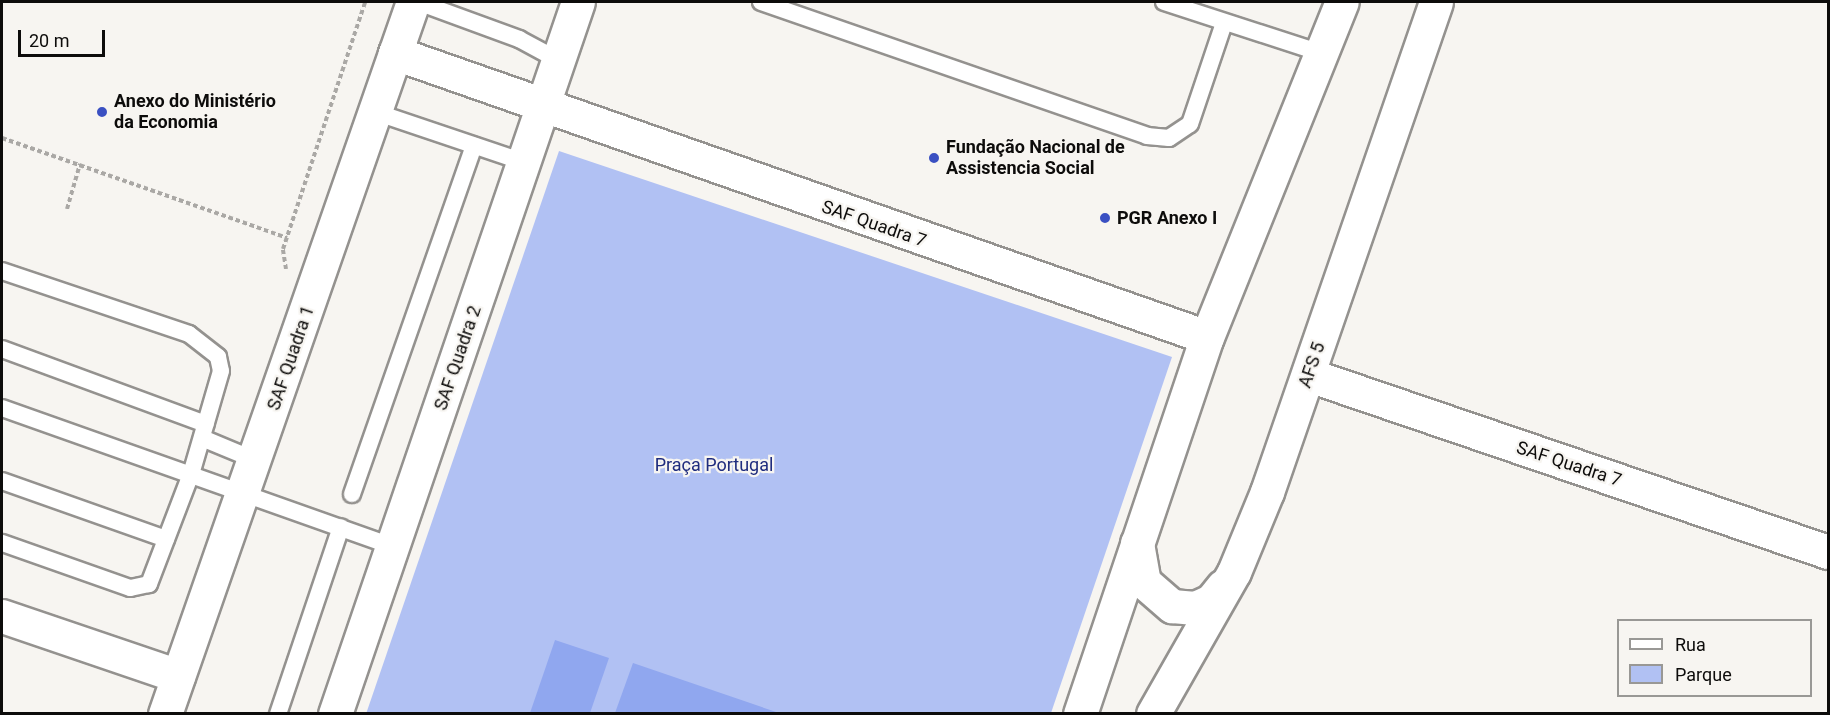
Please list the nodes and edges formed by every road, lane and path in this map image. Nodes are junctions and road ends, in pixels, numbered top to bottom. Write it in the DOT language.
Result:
graph roads {
  1 [pos="365,2"];
  2 [pos="413,2"];
  3 [pos="418,2"];
  4 [pos="578,2"];
  5 [pos="761,2"];
  6 [pos="1164,2"];
  7 [pos="1342,2"];
  8 [pos="1437,2"];
  9 [pos="1224,23"];
  10 [pos="395,53"];
  11 [pos="1324,54"];
  12 [pos="558,60"];
  13 [pos="542,109"];
  14 [pos="375,112"];
  15 [pos="2,138"];
  16 [pos="474,146"];
  17 [pos="524,162"];
  18 [pos="80,164"];
  19 [pos="67,209"];
  20 [pos="287,238"];
  21 [pos="2,271"];
  22 [pos="288,282"];
  23 [pos="1207,337"];
  24 [pos="2,349"];
  25 [pos="1310,375"];
  26 [pos="2,408"];
  27 [pos="204,431"];
  28 [pos="255,460"];
  29 [pos="191,474"];
  30 [pos="2,481"];
  31 [pos="242,494"];
  32 [pos="352,494"];
  33 [pos="340,527"];
  34 [pos="166,539"];
  35 [pos="1137,541"];
  36 [pos="2,543"];
  37 [pos="395,547"];
  38 [pos="1828,552"];
  39 [pos="1234,572"];
  40 [pos="2,616"];
  41 [pos="177,676"];
  42 [pos="165,714"];
  43 [pos="278,714"];
  44 [pos="335,714"];
  45 [pos="1080,714"];
  46 [pos="1153,714"];
  1 -- 20 [label="path"];
  2 -- 10 [label="street, SAF Quadra 1"];
  3 -- 12 [label="lane"];
  4 -- 12 [label="street, SAF Quadra 2"];
  5 -- 9 [label="lane"];
  6 -- 9 [label="lane"];
  7 -- 11 [label="street"];
  8 -- 25 [label="street, AFS 5"];
  9 -- 11 [label="lane"];
  10 -- 13 [label="street, SAF Quadra 7"];
  10 -- 14 [label="street, SAF Quadra 1"];
  11 -- 23 [label="street"];
  12 -- 13 [label="street, SAF Quadra 2"];
  13 -- 17 [label="street, SAF Quadra 2"];
  13 -- 23 [label="street, SAF Quadra 7"];
  14 -- 16 [label="lane"];
  14 -- 28 [label="street, SAF Quadra 1"];
  15 -- 18 [label="path"];
  16 -- 17 [label="lane"];
  16 -- 32 [label="lane"];
  17 -- 37 [label="street, SAF Quadra 2"];
  18 -- 19 [label="path"];
  18 -- 20 [label="path"];
  20 -- 22 [label="path"];
  21 -- 27 [label="lane"];
  23 -- 35 [label="street"];
  24 -- 27 [label="lane"];
  25 -- 38 [label="street, SAF Quadra 7"];
  25 -- 39 [label="street, AFS 5"];
  26 -- 29 [label="lane"];
  27 -- 28 [label="lane"];
  27 -- 29 [label="lane"];
  28 -- 31 [label="street, SAF Quadra 1"];
  29 -- 31 [label="lane"];
  29 -- 34 [label="lane"];
  30 -- 34 [label="lane"];
  31 -- 33 [label="lane"];
  31 -- 41 [label="street, SAF Quadra 1"];
  33 -- 37 [label="lane"];
  33 -- 43 [label="lane"];
  34 -- 36 [label="lane"];
  35 -- 39 [label="street"];
  35 -- 45 [label="street"];
  37 -- 44 [label="street, SAF Quadra 2"];
  39 -- 46 [label="street, AFS 5"];
  40 -- 41 [label="street"];
  41 -- 42 [label="street, SAF Quadra 1"];
}
